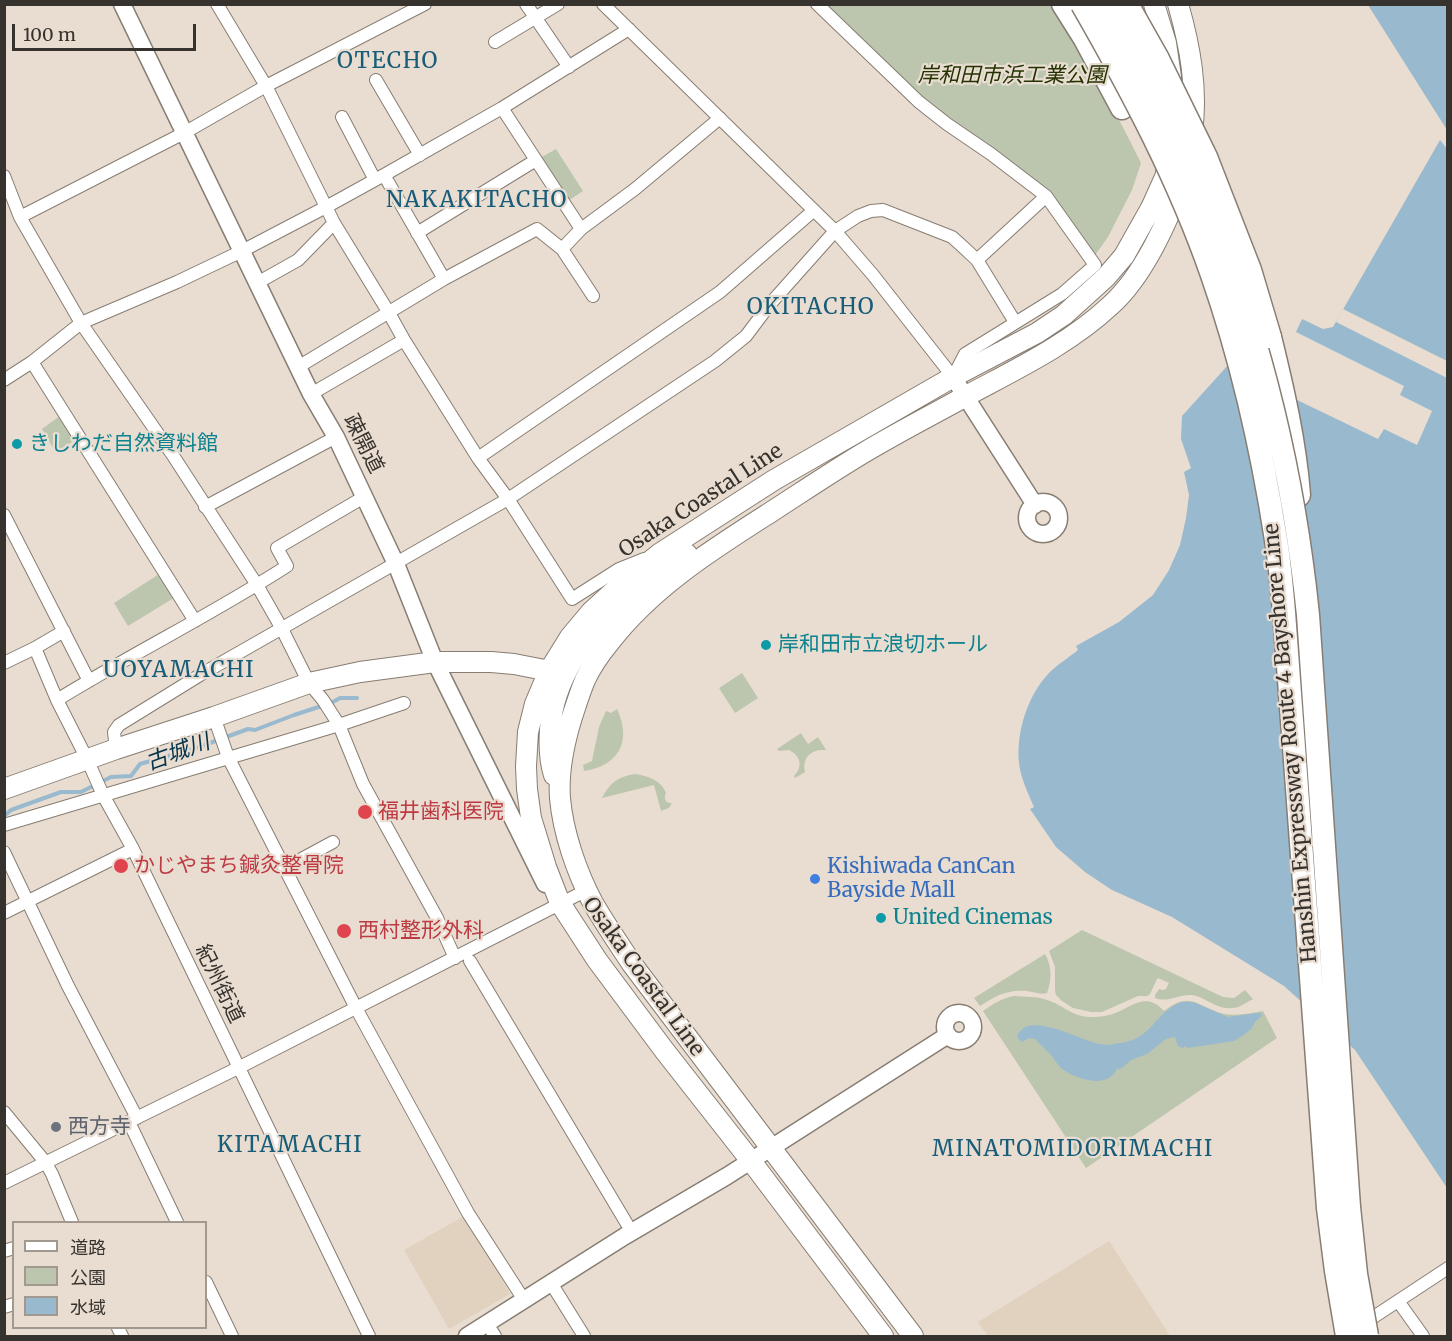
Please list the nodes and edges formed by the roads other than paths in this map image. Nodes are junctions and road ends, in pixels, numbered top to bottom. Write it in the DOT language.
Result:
graph roads {
  1 [pos="122,4"];
  2 [pos="217,4"];
  3 [pos="425,4"];
  4 [pos="526,4"];
  5 [pos="558,4"];
  6 [pos="603,4"];
  7 [pos="817,4"];
  8 [pos="1063,4"];
  9 [pos="1082,4"];
  10 [pos="1106,4"];
  11 [pos="1128,4"];
  12 [pos="1154,4"];
  13 [pos="1178,4"];
  14 [pos="535,19"];
  15 [pos="629,29"];
  16 [pos="495,42"];
  17 [pos="569,67"];
  18 [pos="376,80"];
  19 [pos="266,86"];
  20 [pos="502,108"];
  21 [pos="342,117"];
  22 [pos="720,118"];
  23 [pos="184,133"];
  24 [pos="420,154"];
  25 [pos="536,160"];
  26 [pos="4,176"];
  27 [pos="380,178"];
  28 [pos="9,200"];
  29 [pos="1043,200"];
  30 [pos="326,207"];
  31 [pos="813,211"];
  32 [pos="20,217"];
  33 [pos="334,223"];
  34 [pos="581,229"];
  35 [pos="835,231"];
  36 [pos="417,232"];
  37 [pos="562,249"];
  38 [pos="242,251"];
  39 [pos="976,260"];
  40 [pos="444,279"];
  41 [pos="258,283"];
  42 [pos="593,296"];
  43 [pos="389,313"];
  44 [pos="1015,322"];
  45 [pos="81,323"];
  46 [pos="404,340"];
  47 [pos="1237,355"];
  48 [pos="32,362"];
  49 [pos="298,367"];
  50 [pos="953,377"];
  51 [pos="4,380"];
  52 [pos="311,394"];
  53 [pos="966,397"];
  54 [pos="336,437"];
  55 [pos="478,458"];
  56 [pos="364,497"];
  57 [pos="508,499"];
  58 [pos="1035,504"];
  59 [pos="205,507"];
  60 [pos="4,515"];
  61 [pos="709,552"];
  62 [pos="659,554"];
  63 [pos="1302,558"];
  64 [pos="396,564"];
  65 [pos="257,585"];
  66 [pos="195,621"];
  67 [pos="282,629"];
  68 [pos="64,631"];
  69 [pos="35,648"];
  70 [pos="435,662"];
  71 [pos="4,663"];
  72 [pos="557,673"];
  73 [pos="89,681"];
  74 [pos="309,683"];
  75 [pos="57,700"];
  76 [pos="404,703"];
  77 [pos="217,725"];
  78 [pos="339,725"];
  79 [pos="116,749"];
  80 [pos="226,752"];
  81 [pos="87,759"];
  82 [pos="100,787"];
  83 [pos="4,789"];
  84 [pos="560,798"];
  85 [pos="4,825"];
  86 [pos="333,842"];
  87 [pos="133,849"];
  88 [pos="4,852"];
  89 [pos="285,868"];
  90 [pos="587,890"];
  91 [pos="27,901"];
  92 [pos="560,903"];
  93 [pos="4,913"];
  94 [pos="455,958"];
  95 [pos="470,961"];
  96 [pos="356,1008"];
  97 [pos="948,1035"];
  98 [pos="238,1068"];
  99 [pos="4,1112"];
  100 [pos="133,1120"];
  101 [pos="771,1149"];
  102 [pos="750,1161"];
  103 [pos="45,1163"];
  104 [pos="4,1183"];
  105 [pos="72,1221"];
  106 [pos="177,1221"];
  107 [pos="627,1224"];
  108 [pos="1448,1268"];
  109 [pos="551,1283"];
  110 [pos="207,1284"];
  111 [pos="524,1300"];
  112 [pos="1398,1301"];
  113 [pos="491,1330"];
  114 [pos="232,1336"];
  115 [pos="369,1336"];
  116 [pos="467,1336"];
  117 [pos="584,1336"];
  118 [pos="883,1336"];
  119 [pos="913,1336"];
  120 [pos="1345,1336"];
  121 [pos="1367,1336"];
  122 [pos="1423,1336"];
  1 -- 23 [label="street, 疎開道"];
  2 -- 19 [label="street"];
  3 -- 19 [label="street"];
  4 -- 14 [label="street"];
  5 -- 14 [label="street"];
  6 -- 15 [label="street"];
  7 -- 44 [label="street"];
  8 -- 47 [label="highway, bridge"];
  9 -- 47 [label="highway, Hanshin Expressway Route 4 Bayshore Line, bridge"];
  10 -- 63 [label="highway, Hanshin Expressway Route 4 Bayshore Line, bridge"];
  11 -- 63 [label="highway, bridge"];
  12 -- 50 [label="main road, Osaka Coastal Line"];
  13 -- 53 [label="main road, Osaka Coastal Line"];
  14 -- 16 [label="street"];
  14 -- 17 [label="street"];
  15 -- 17 [label="street"];
  15 -- 22 [label="street"];
  17 -- 20 [label="street"];
  18 -- 24 [label="street"];
  19 -- 23 [label="street"];
  19 -- 30 [label="street"];
  20 -- 24 [label="street"];
  20 -- 25 [label="street"];
  21 -- 27 [label="street"];
  22 -- 31 [label="street"];
  22 -- 34 [label="street"];
  23 -- 32 [label="street"];
  23 -- 38 [label="street, 疎開道"];
  24 -- 27 [label="street"];
  25 -- 34 [label="street"];
  25 -- 36 [label="street"];
  26 -- 28 [label="street"];
  27 -- 30 [label="street"];
  27 -- 36 [label="street"];
  28 -- 32 [label="street"];
  29 -- 39 [label="street"];
  30 -- 33 [label="street"];
  30 -- 38 [label="street"];
  31 -- 35 [label="street"];
  31 -- 55 [label="street"];
  32 -- 45 [label="street"];
  33 -- 41 [label="street"];
  33 -- 43 [label="street"];
  34 -- 37 [label="street"];
  35 -- 39 [label="street"];
  35 -- 50 [label="street"];
  35 -- 57 [label="street"];
  36 -- 40 [label="street"];
  37 -- 40 [label="street"];
  37 -- 42 [label="street"];
  38 -- 41 [label="street, 疎開道"];
  38 -- 45 [label="street"];
  39 -- 44 [label="street"];
  40 -- 43 [label="street"];
  41 -- 49 [label="street, 疎開道"];
  43 -- 46 [label="street"];
  43 -- 49 [label="street"];
  44 -- 50 [label="street"];
  45 -- 48 [label="street"];
  45 -- 59 [label="street"];
  46 -- 52 [label="street"];
  46 -- 55 [label="street"];
  47 -- 120 [label="highway, Hanshin Expressway Route 4 Bayshore Line, bridge"];
  48 -- 51 [label="street"];
  48 -- 66 [label="street"];
  49 -- 52 [label="street, 疎開道"];
  50 -- 53 [label="street"];
  50 -- 62 [label="main road, Osaka Coastal Line"];
  52 -- 54 [label="street, 疎開道"];
  53 -- 58 [label="street"];
  53 -- 61 [label="main road, Osaka Coastal Line"];
  54 -- 56 [label="street, 疎開道"];
  54 -- 59 [label="street"];
  55 -- 57 [label="street"];
  56 -- 64 [label="street, 疎開道"];
  56 -- 65 [label="street"];
  57 -- 62 [label="street"];
  57 -- 64 [label="street"];
  59 -- 65 [label="street"];
  60 -- 68 [label="street"];
  61 -- 72 [label="main road"];
  61 -- 84 [label="main road, Osaka Coastal Line"];
  62 -- 72 [label="main road, Osaka Coastal Line"];
  63 -- 121 [label="highway, Hanshin Expressway Route 4 Bayshore Line, bridge"];
  64 -- 67 [label="street"];
  64 -- 70 [label="street, 疎開道"];
  65 -- 66 [label="street"];
  65 -- 67 [label="street"];
  66 -- 73 [label="street"];
  67 -- 74 [label="street"];
  67 -- 79 [label="street"];
  68 -- 69 [label="street"];
  68 -- 73 [label="street"];
  69 -- 71 [label="street"];
  69 -- 75 [label="street, 紀州街道"];
  70 -- 72 [label="main road"];
  70 -- 74 [label="main road"];
  70 -- 92 [label="street, 疎開道"];
  72 -- 84 [label="main road"];
  72 -- 92 [label="main road, Osaka Coastal Line"];
  73 -- 75 [label="street"];
  74 -- 77 [label="main road"];
  74 -- 78 [label="street"];
  75 -- 81 [label="street, 紀州街道"];
  76 -- 78 [label="street"];
  77 -- 79 [label="main road"];
  77 -- 80 [label="street"];
  78 -- 80 [label="street"];
  78 -- 94 [label="street"];
  79 -- 81 [label="main road"];
  80 -- 82 [label="street"];
  80 -- 89 [label="street"];
  81 -- 82 [label="street, 紀州街道"];
  81 -- 83 [label="main road"];
  82 -- 85 [label="street"];
  82 -- 87 [label="street, 紀州街道"];
  84 -- 90 [label="main road, Osaka Coastal Line"];
  86 -- 89 [label="street"];
  87 -- 91 [label="street"];
  87 -- 98 [label="street, 紀州街道"];
  88 -- 91 [label="street"];
  89 -- 96 [label="street"];
  90 -- 92 [label="street"];
  90 -- 101 [label="main road, Osaka Coastal Line"];
  91 -- 93 [label="street"];
  91 -- 100 [label="street"];
  92 -- 94 [label="street"];
  92 -- 102 [label="main road, Osaka Coastal Line"];
  94 -- 96 [label="street"];
  95 -- 107 [label="street"];
  96 -- 98 [label="street"];
  96 -- 111 [label="street"];
  97 -- 101 [label="street"];
  98 -- 100 [label="street"];
  98 -- 115 [label="street, 紀州街道"];
  99 -- 103 [label="street"];
  100 -- 103 [label="street"];
  100 -- 106 [label="street"];
  101 -- 102 [label="street"];
  101 -- 119 [label="main road, Osaka Coastal Line"];
  102 -- 109 [label="street"];
  102 -- 118 [label="main road, Osaka Coastal Line"];
  103 -- 104 [label="street"];
  103 -- 105 [label="street"];
  108 -- 112 [label="street"];
  109 -- 111 [label="street"];
  109 -- 117 [label="street"];
  110 -- 114 [label="street"];
  111 -- 113 [label="street"];
  112 -- 120 [label="street"];
  112 -- 122 [label="street"];
  113 -- 116 [label="street"];
}
